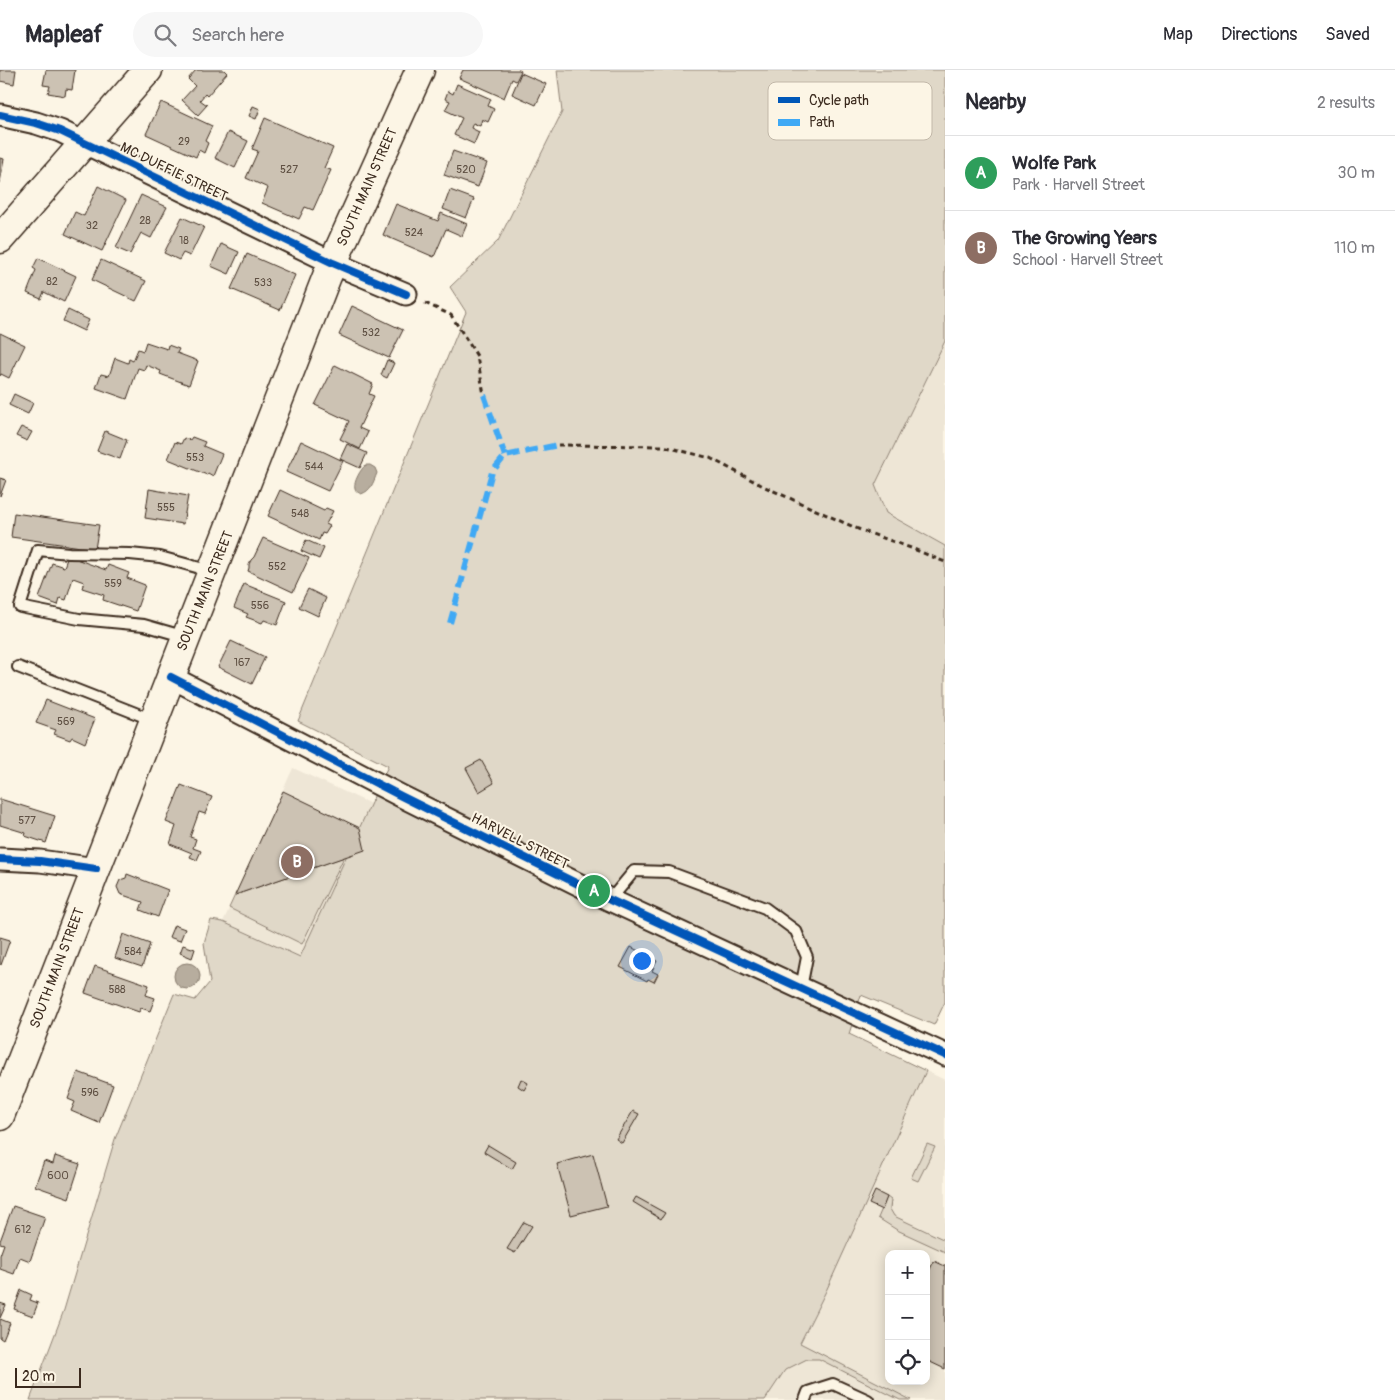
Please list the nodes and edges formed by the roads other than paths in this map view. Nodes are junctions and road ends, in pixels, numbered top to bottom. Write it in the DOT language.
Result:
graph roads {
  1 [pos="148,70"];
  2 [pos="420,70"];
  3 [pos="0,115"];
  4 [pos="84,142"];
  5 [pos="0,239"];
  6 [pos="333,263"];
  7 [pos="406,294"];
  8 [pos="213,572"];
  9 [pos="187,637"];
  10 [pos="18,666"];
  11 [pos="171,677"];
  12 [pos="154,720"];
  13 [pos="0,859"];
  14 [pos="96,869"];
  15 [pos="610,900"];
  16 [pos="800,988"];
  17 [pos="945,1055"];
  18 [pos="0,1116"];
  19 [pos="805,1400"];
  20 [pos="868,1400"];
  1 -- 4 [label="main road"];
  2 -- 6 [label="main road, SOUTH MAIN STREET"];
  3 -- 4 [label="street, MC DUFFIE STREET"];
  4 -- 5 [label="main road"];
  4 -- 6 [label="street, MC DUFFIE STREET"];
  6 -- 7 [label="street, MC DUFFIE STREET"];
  6 -- 8 [label="main road, SOUTH MAIN STREET"];
  8 -- 9 [label="main road, SOUTH MAIN STREET"];
  8 -- 9 [label="lane"];
  9 -- 11 [label="main road, SOUTH MAIN STREET"];
  10 -- 12 [label="lane"];
  11 -- 12 [label="main road, SOUTH MAIN STREET"];
  11 -- 15 [label="street, HARVELL STREET"];
  12 -- 14 [label="main road, SOUTH MAIN STREET"];
  13 -- 14 [label="street"];
  14 -- 18 [label="main road, SOUTH MAIN STREET"];
  15 -- 16 [label="street, HARVELL STREET"];
  15 -- 16 [label="lane"];
  16 -- 17 [label="street, HARVELL STREET"];
  19 -- 20 [label="lane"];
}
